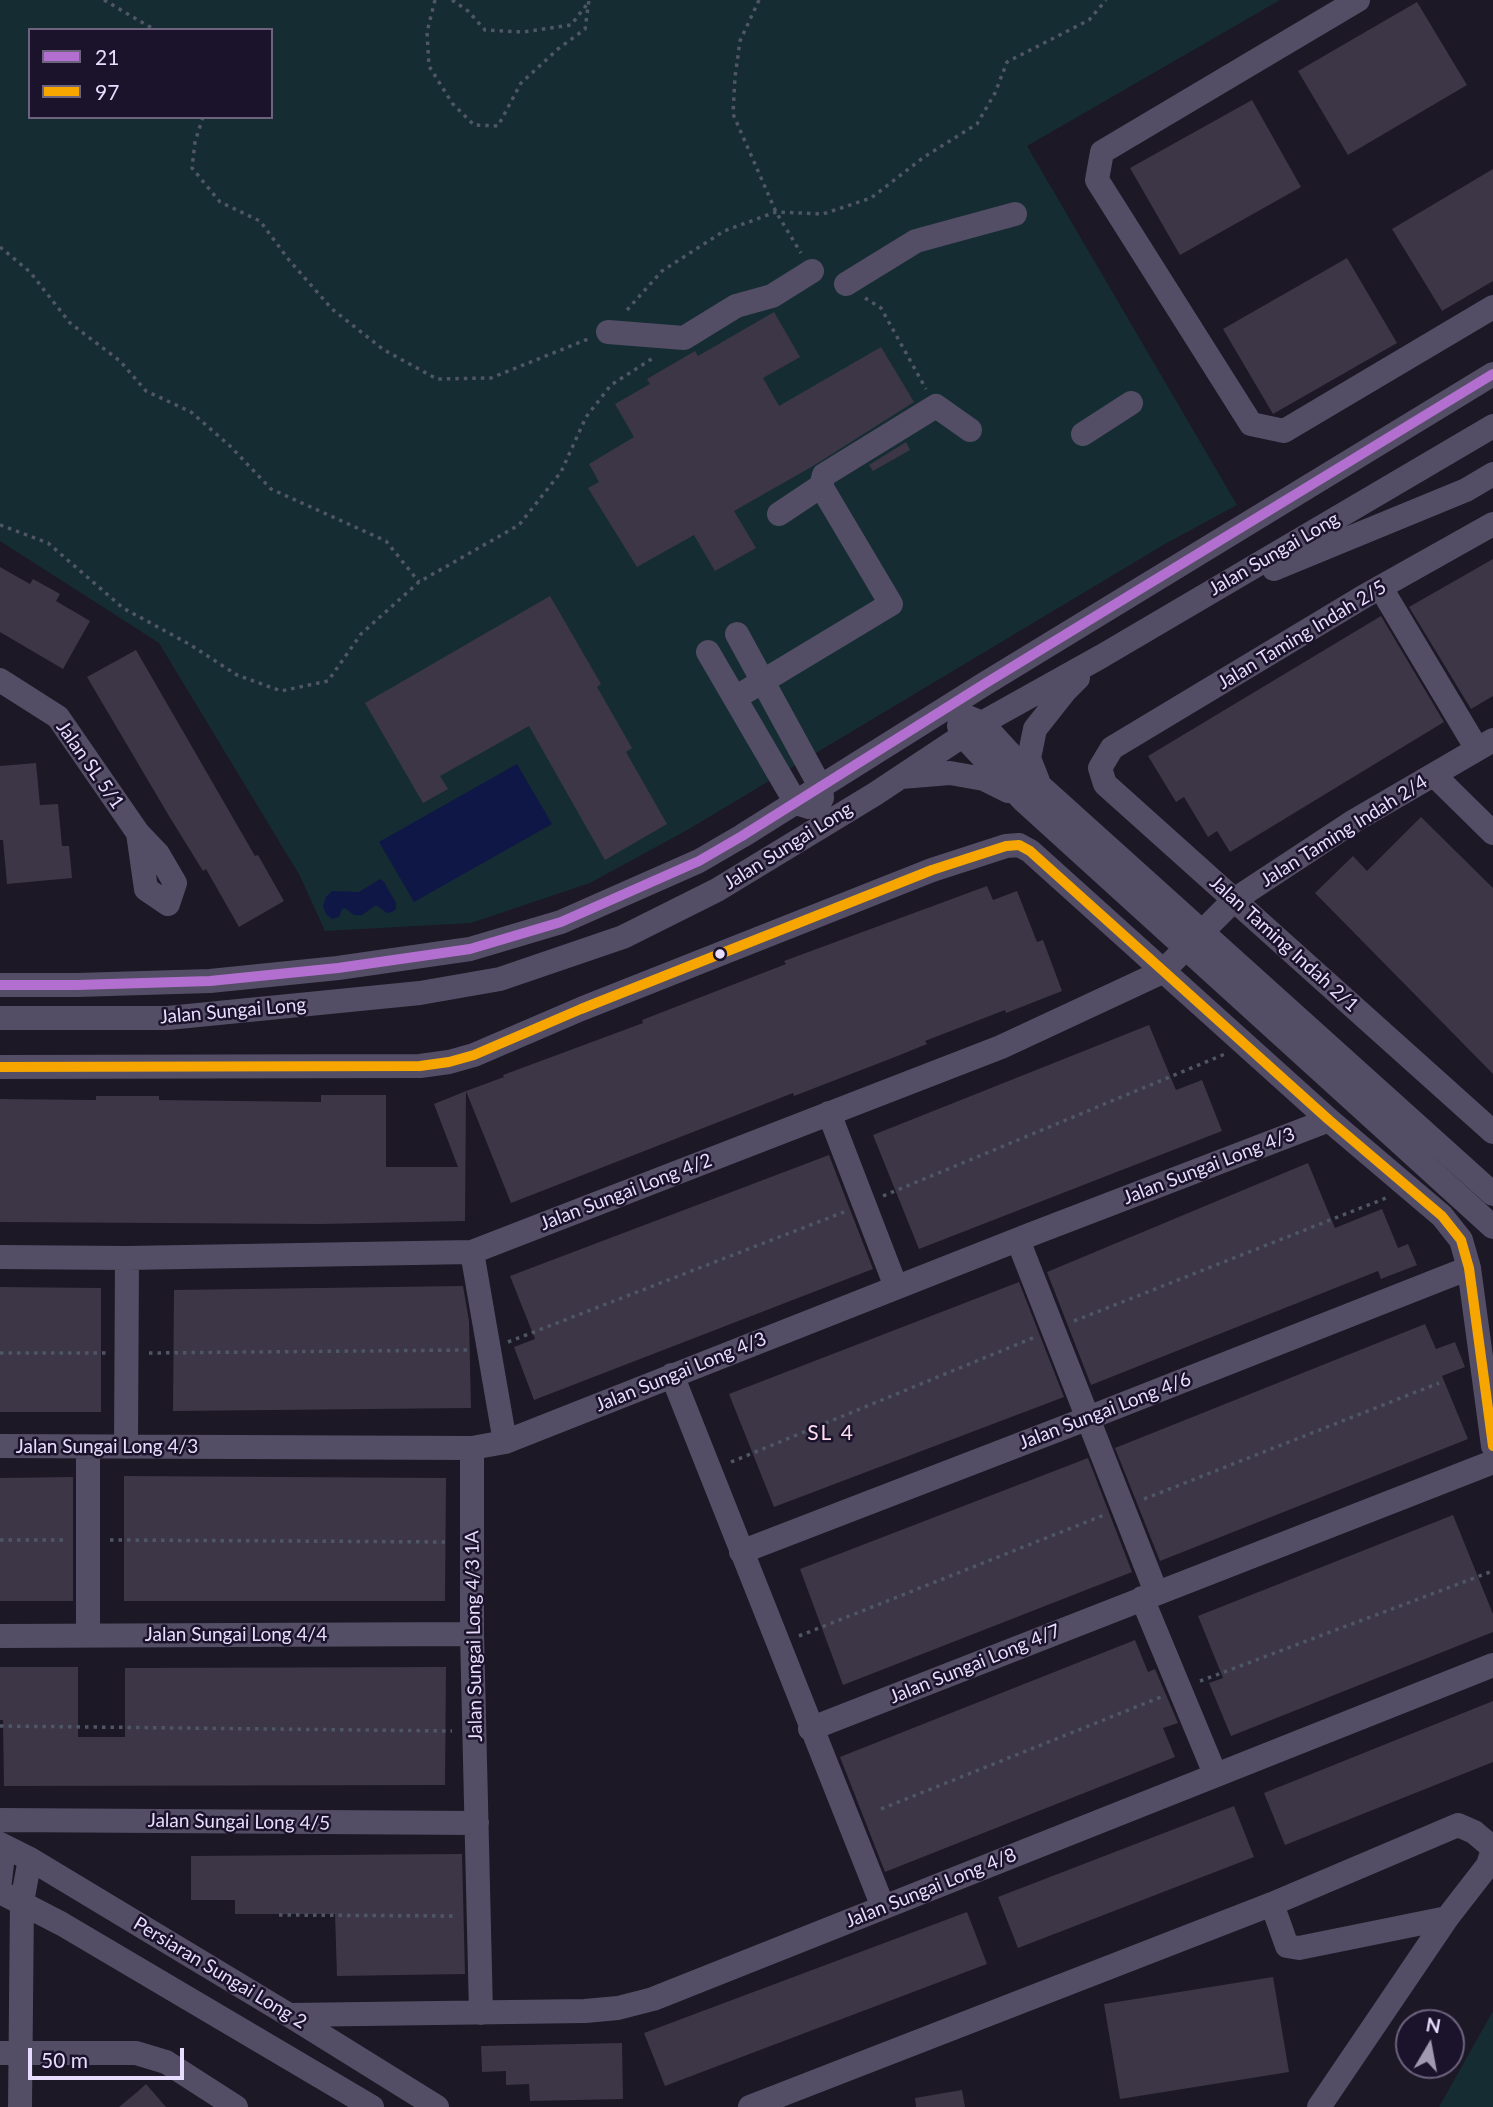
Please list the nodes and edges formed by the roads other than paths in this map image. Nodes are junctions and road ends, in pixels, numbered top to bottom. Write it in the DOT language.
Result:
graph roads {
  1 [pos="1358,0"];
  2 [pos="1015,214"];
  3 [pos="812,271"];
  4 [pos="846,284"];
  5 [pos="1493,307"];
  6 [pos="608,332"];
  7 [pos="1493,374"];
  8 [pos="1131,403"];
  9 [pos="1493,426"];
  10 [pos="970,430"];
  11 [pos="1083,433"];
  12 [pos="1493,474"];
  13 [pos="821,486"];
  14 [pos="779,514"];
  15 [pos="1493,524"];
  16 [pos="1381,588"];
  17 [pos="1192,602"];
  18 [pos="737,634"];
  19 [pos="708,652"];
  20 [pos="1102,656"];
  21 [pos="0,680"];
  22 [pos="764,681"];
  23 [pos="986,682"];
  24 [pos="736,698"];
  25 [pos="936,714"];
  26 [pos="969,725"];
  27 [pos="1485,745"];
  28 [pos="1112,748"];
  29 [pos="1434,775"];
  30 [pos="899,777"];
  31 [pos="1029,791"];
  32 [pos="811,799"];
  33 [pos="851,807"];
  34 [pos="138,833"];
  35 [pos="1493,833"];
  36 [pos="797,840"];
  37 [pos="1234,900"];
  38 [pos="1201,931"];
  39 [pos="1184,949"];
  40 [pos="1162,972"];
  41 [pos="0,985"];
  42 [pos="0,1018"];
  43 [pos="0,1068"];
  44 [pos="829,1113"];
  45 [pos="1329,1120"];
  46 [pos="1493,1132"];
  47 [pos="1493,1194"];
  48 [pos="1493,1227"];
  49 [pos="1017,1240"];
  50 [pos="472,1252"];
  51 [pos="0,1257"];
  52 [pos="127,1258"];
  53 [pos="1469,1268"];
  54 [pos="897,1287"];
  55 [pos="672,1375"];
  56 [pos="1088,1418"];
  57 [pos="505,1442"];
  58 [pos="0,1446"];
  59 [pos="1493,1446"];
  60 [pos="88,1447"];
  61 [pos="126,1447"];
  62 [pos="472,1448"];
  63 [pos="1493,1462"];
  64 [pos="741,1552"];
  65 [pos="1149,1595"];
  66 [pos="472,1634"];
  67 [pos="88,1635"];
  68 [pos="0,1636"];
  69 [pos="1493,1665"];
  70 [pos="810,1728"];
  71 [pos="1215,1774"];
  72 [pos="0,1820"];
  73 [pos="477,1823"];
  74 [pos="2,1845"];
  75 [pos="1493,1848"];
  76 [pos="30,1859"];
  77 [pos="0,1881"];
  78 [pos="11,1897"];
  79 [pos="1272,1904"];
  80 [pos="883,1907"];
  81 [pos="1447,1918"];
  82 [pos="62,1924"];
  83 [pos="20,1948"];
  84 [pos="481,2013"];
  85 [pos="289,2015"];
  86 [pos="316,2031"];
  87 [pos="10,2041"];
  88 [pos="291,2058"];
  89 [pos="20,2107"];
  90 [pos="236,2107"];
  91 [pos="372,2107"];
  92 [pos="437,2107"];
  93 [pos="750,2107"];
  94 [pos="1319,2107"];
  1 -- 5 [label="street"];
  2 -- 4 [label="street"];
  3 -- 6 [label="street"];
  7 -- 23 [label="street, Jalan Sungai Long"];
  8 -- 11 [label="street"];
  9 -- 17 [label="street, Jalan Sungai Long"];
  10 -- 13 [label="street"];
  12 -- 17 [label="street"];
  13 -- 14 [label="street"];
  13 -- 22 [label="street"];
  15 -- 16 [label="street, Jalan Taming Indah 2/5"];
  16 -- 27 [label="street"];
  16 -- 28 [label="street, Jalan Taming Indah 2/5"];
  17 -- 20 [label="street, Jalan Sungai Long"];
  18 -- 22 [label="street"];
  19 -- 24 [label="street"];
  20 -- 26 [label="street, Jalan Sungai Long"];
  20 -- 31 [label="street"];
  21 -- 34 [label="street, Jalan SL 5/1"];
  22 -- 24 [label="street"];
  22 -- 32 [label="street"];
  23 -- 25 [label="street, Jalan Sungai Long"];
  23 -- 26 [label="street"];
  24 -- 32 [label="street"];
  25 -- 26 [label="street"];
  25 -- 32 [label="street, Jalan Sungai Long"];
  26 -- 30 [label="street, Jalan Sungai Long"];
  26 -- 31 [label="street"];
  27 -- 29 [label="street, Jalan Taming Indah 2/4"];
  28 -- 37 [label="street, Jalan Taming Indah 2/1"];
  29 -- 35 [label="street"];
  29 -- 37 [label="street, Jalan Taming Indah 2/4"];
  30 -- 31 [label="street"];
  30 -- 33 [label="street, Jalan Sungai Long"];
  31 -- 38 [label="street"];
  31 -- 39 [label="street"];
  32 -- 33 [label="street"];
  32 -- 36 [label="street"];
  32 -- 41 [label="street, Jalan Sungai Long"];
  33 -- 36 [label="street, Jalan Sungai Long"];
  36 -- 42 [label="street, Jalan Sungai Long"];
  37 -- 38 [label="street, Jalan Taming Indah 2/4"];
  37 -- 46 [label="street, Jalan Taming Indah 2/1"];
  38 -- 39 [label="street, Jalan Sungai Long 4/2"];
  38 -- 47 [label="street"];
  39 -- 40 [label="street, Jalan Sungai Long 4/2"];
  39 -- 48 [label="street"];
  40 -- 43 [label="street"];
  40 -- 44 [label="street, Jalan Sungai Long 4/2"];
  40 -- 45 [label="street"];
  44 -- 50 [label="street, Jalan Sungai Long 4/2"];
  44 -- 54 [label="street"];
  45 -- 49 [label="street, Jalan Sungai Long 4/3"];
  45 -- 53 [label="street"];
  49 -- 54 [label="street, Jalan Sungai Long 4/3"];
  49 -- 56 [label="street"];
  50 -- 52 [label="street, Jalan Sungai Long 4/2"];
  50 -- 57 [label="street"];
  51 -- 52 [label="street, Jalan Sungai Long 4/2"];
  52 -- 61 [label="street"];
  53 -- 56 [label="street, Jalan Sungai Long 4/6"];
  53 -- 59 [label="street"];
  54 -- 55 [label="street, Jalan Sungai Long 4/3"];
  55 -- 57 [label="street, Jalan Sungai Long 4/3"];
  55 -- 64 [label="street"];
  56 -- 64 [label="street, Jalan Sungai Long 4/6"];
  56 -- 65 [label="street"];
  57 -- 62 [label="street, Jalan Sungai Long 4/3"];
  58 -- 60 [label="street, Jalan Sungai Long 4/3"];
  60 -- 61 [label="street, Jalan Sungai Long 4/3"];
  60 -- 67 [label="street"];
  61 -- 62 [label="street, Jalan Sungai Long 4/3"];
  62 -- 66 [label="street, Jalan Sungai Long 4/3 1A"];
  63 -- 65 [label="street, Jalan Sungai Long 4/7"];
  64 -- 70 [label="street"];
  65 -- 70 [label="street, Jalan Sungai Long 4/7"];
  65 -- 71 [label="street"];
  66 -- 67 [label="street, Jalan Sungai Long 4/4"];
  66 -- 73 [label="street, Jalan Sungai Long 4/3 1A"];
  67 -- 68 [label="street, Jalan Sungai Long 4/4"];
  69 -- 71 [label="street, Jalan Sungai Long 4/8"];
  70 -- 80 [label="street"];
  71 -- 80 [label="street, Jalan Sungai Long 4/8"];
  72 -- 73 [label="street, Jalan Sungai Long 4/5"];
  73 -- 84 [label="street, Jalan Sungai Long 4/3 1A"];
  74 -- 76 [label="street, Persiaran Sungai Long 2"];
  74 -- 77 [label="street"];
  75 -- 79 [label="street"];
  75 -- 81 [label="street"];
  76 -- 78 [label="street"];
  76 -- 85 [label="street, Persiaran Sungai Long 2"];
  78 -- 82 [label="street, Persiaran Sungai Long 2"];
  78 -- 83 [label="street"];
  79 -- 81 [label="street"];
  79 -- 93 [label="street"];
  80 -- 84 [label="street, Jalan Sungai Long 4/8"];
  81 -- 94 [label="street"];
  82 -- 83 [label="street"];
  82 -- 88 [label="street, Persiaran Sungai Long 2"];
  83 -- 87 [label="street"];
  84 -- 85 [label="street, Jalan Sungai Long 4/8"];
  85 -- 86 [label="street, Persiaran Sungai Long 2"];
  86 -- 88 [label="street"];
  86 -- 92 [label="street, Persiaran Sungai Long 2"];
  87 -- 89 [label="street"];
  87 -- 90 [label="street"];
  88 -- 91 [label="street, Persiaran Sungai Long 2"];
}
